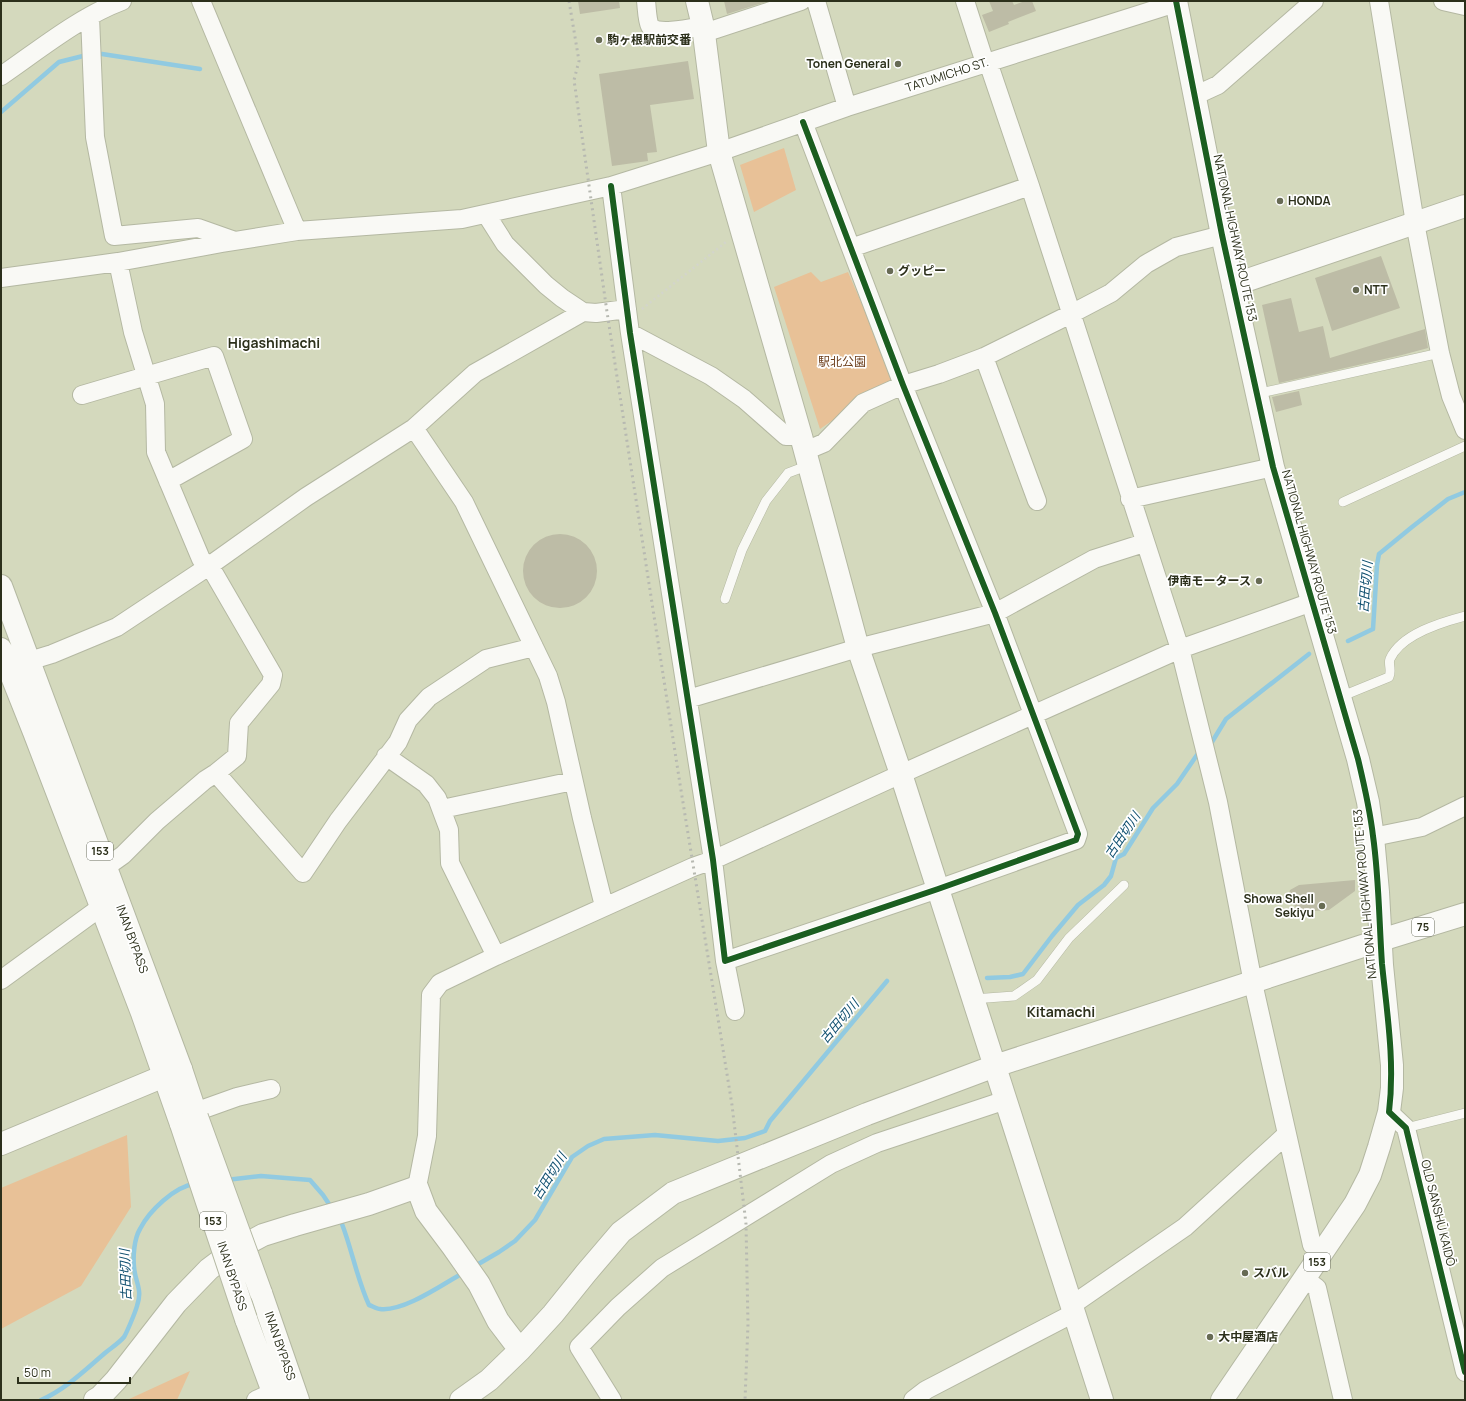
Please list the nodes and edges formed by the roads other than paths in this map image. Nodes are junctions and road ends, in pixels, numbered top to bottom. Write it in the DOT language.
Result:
graph roads {
  1 [pos="122,1"];
  2 [pos="201,1"];
  3 [pos="646,1"];
  4 [pos="697,1"];
  5 [pos="801,1"];
  6 [pos="816,1"];
  7 [pos="965,1"];
  8 [pos="1314,1"];
  9 [pos="1379,1"];
  10 [pos="1443,1"];
  11 [pos="1176,2"];
  12 [pos="1465,6"];
  13 [pos="90,17"];
  14 [pos="703,30"];
  15 [pos="987,63"];
  16 [pos="1,76"];
  17 [pos="1194,96"];
  18 [pos="848,107"];
  19 [pos="803,122"];
  20 [pos="719,152"];
  21 [pos="611,186"];
  22 [pos="1030,186"];
  23 [pos="1465,206"];
  24 [pos="486,214"];
  25 [pos="1415,223"];
  26 [pos="297,231"];
  27 [pos="1222,235"];
  28 [pos="234,241"];
  29 [pos="851,248"];
  30 [pos="118,262"];
  31 [pos="1,278"];
  32 [pos="1233,285"];
  33 [pos="583,312"];
  34 [pos="1071,314"];
  35 [pos="629,320"];
  36 [pos="1440,353"];
  37 [pos="984,357"];
  38 [pos="147,376"];
  39 [pos="904,385"];
  40 [pos="1256,394"];
  41 [pos="82,395"];
  42 [pos="414,428"];
  43 [pos="1465,430"];
  44 [pos="1465,446"];
  45 [pos="805,451"];
  46 [pos="1273,467"];
  47 [pos="168,481"];
  48 [pos="1130,499"];
  49 [pos="1037,501"];
  50 [pos="1344,502"];
  51 [pos="1144,543"];
  52 [pos="209,566"];
  53 [pos="1,586"];
  54 [pos="725,599"];
  55 [pos="1312,602"];
  56 [pos="995,613"];
  57 [pos="1465,616"];
  58 [pos="534,647"];
  59 [pos="858,648"];
  60 [pos="1180,650"];
  61 [pos="3,659"];
  62 [pos="29,661"];
  63 [pos="1340,697"];
  64 [pos="688,699"];
  65 [pos="1033,715"];
  66 [pos="386,756"];
  67 [pos="216,773"];
  68 [pos="901,774"];
  69 [pos="573,781"];
  70 [pos="1465,806"];
  71 [pos="442,810"];
  72 [pos="1373,837"];
  73 [pos="713,860"];
  74 [pos="106,867"];
  75 [pos="1124,885"];
  76 [pos="938,890"];
  77 [pos="604,906"];
  78 [pos="101,907"];
  79 [pos="1465,914"];
  80 [pos="1380,940"];
  81 [pos="496,956"];
  82 [pos="726,961"];
  83 [pos="1,980"];
  84 [pos="1252,983"];
  85 [pos="973,999"];
  86 [pos="735,1011"];
  87 [pos="995,1066"];
  88 [pos="173,1073"];
  89 [pos="270,1089"];
  90 [pos="1006,1100"];
  91 [pos="1389,1112"];
  92 [pos="1465,1113"];
  93 [pos="191,1117"];
  94 [pos="1406,1128"];
  95 [pos="1287,1134"];
  96 [pos="1,1144"];
  97 [pos="417,1187"];
  98 [pos="1322,1254"];
  99 [pos="1305,1279"];
  100 [pos="1073,1309"];
  101 [pos="520,1350"];
  102 [pos="1465,1372"];
  103 [pos="268,1397"];
  104 [pos="94,1400"];
  105 [pos="298,1400"];
  106 [pos="461,1400"];
  107 [pos="612,1400"];
  108 [pos="913,1400"];
  109 [pos="1102,1400"];
  110 [pos="1222,1400"];
  111 [pos="1343,1400"];
  1 -- 13 [label="street"];
  2 -- 26 [label="street"];
  3 -- 14 [label="street"];
  4 -- 14 [label="main road"];
  5 -- 14 [label="street"];
  6 -- 18 [label="street"];
  7 -- 15 [label="street"];
  8 -- 17 [label="street"];
  9 -- 25 [label="street"];
  10 -- 12 [label="street"];
  11 -- 15 [label="street, TATUMICHO ST."];
  11 -- 17 [label="main road, NATIONAL HIGHWAY ROUTE 153 / 153"];
  13 -- 16 [label="street"];
  13 -- 28 [label="street"];
  14 -- 20 [label="main road"];
  15 -- 18 [label="street, TATUMICHO ST."];
  15 -- 22 [label="street"];
  17 -- 27 [label="main road, NATIONAL HIGHWAY ROUTE 153 / 153"];
  18 -- 19 [label="street, TATUMICHO ST."];
  19 -- 20 [label="street, TATUMICHO ST."];
  19 -- 29 [label="street"];
  20 -- 21 [label="street, TATUMICHO ST."];
  20 -- 45 [label="main road"];
  21 -- 24 [label="street, TATUMICHO ST."];
  21 -- 35 [label="street"];
  22 -- 29 [label="street"];
  22 -- 34 [label="street"];
  23 -- 25 [label="main road"];
  24 -- 26 [label="street, TATUMICHO ST."];
  24 -- 33 [label="street"];
  25 -- 32 [label="main road"];
  25 -- 36 [label="street"];
  26 -- 28 [label="street, TATUMICHO ST."];
  27 -- 32 [label="main road, NATIONAL HIGHWAY ROUTE 153 / 153"];
  27 -- 34 [label="street"];
  28 -- 30 [label="street, TATUMICHO ST."];
  29 -- 39 [label="street"];
  30 -- 31 [label="street, TATUMICHO ST."];
  30 -- 38 [label="street"];
  32 -- 40 [label="main road, NATIONAL HIGHWAY ROUTE 153 / 153"];
  33 -- 35 [label="street"];
  33 -- 42 [label="street"];
  34 -- 37 [label="street"];
  34 -- 48 [label="street"];
  35 -- 45 [label="street"];
  35 -- 64 [label="street"];
  36 -- 40 [label="lane"];
  36 -- 43 [label="street"];
  37 -- 39 [label="street"];
  37 -- 49 [label="street"];
  38 -- 41 [label="street"];
  38 -- 47 [label="street"];
  38 -- 47 [label="street"];
  39 -- 45 [label="street"];
  39 -- 56 [label="street"];
  40 -- 46 [label="main road, NATIONAL HIGHWAY ROUTE 153 / 153"];
  42 -- 52 [label="street"];
  42 -- 58 [label="street"];
  44 -- 50 [label="lane"];
  45 -- 54 [label="lane"];
  45 -- 59 [label="main road"];
  46 -- 48 [label="street"];
  46 -- 55 [label="main road, NATIONAL HIGHWAY ROUTE 153 / 153"];
  47 -- 52 [label="street"];
  48 -- 51 [label="street"];
  51 -- 56 [label="street"];
  51 -- 60 [label="street"];
  52 -- 62 [label="street"];
  52 -- 67 [label="street"];
  53 -- 62 [label="main road, INAN BYPASS / 153"];
  55 -- 60 [label="street"];
  55 -- 63 [label="main road, NATIONAL HIGHWAY ROUTE 153 / 153"];
  56 -- 59 [label="street"];
  56 -- 65 [label="street"];
  57 -- 63 [label="lane"];
  58 -- 66 [label="street"];
  58 -- 69 [label="street"];
  59 -- 64 [label="street"];
  59 -- 68 [label="main road"];
  60 -- 65 [label="street"];
  60 -- 84 [label="street"];
  61 -- 62 [label="street"];
  61 -- 78 [label="main road, INAN BYPASS / 153"];
  62 -- 74 [label="main road, INAN BYPASS / 153"];
  63 -- 72 [label="main road, NATIONAL HIGHWAY ROUTE 153 / 153"];
  64 -- 73 [label="street"];
  65 -- 68 [label="street"];
  65 -- 76 [label="street"];
  66 -- 67 [label="street"];
  66 -- 71 [label="street"];
  67 -- 74 [label="street"];
  68 -- 73 [label="street"];
  68 -- 76 [label="main road"];
  69 -- 71 [label="street"];
  69 -- 77 [label="street"];
  70 -- 72 [label="street"];
  71 -- 81 [label="street"];
  72 -- 80 [label="main road, NATIONAL HIGHWAY ROUTE 153 / 153"];
  73 -- 77 [label="street"];
  73 -- 82 [label="street"];
  74 -- 88 [label="main road, INAN BYPASS / 153"];
  75 -- 85 [label="lane"];
  76 -- 82 [label="street"];
  76 -- 85 [label="main road"];
  77 -- 81 [label="street"];
  78 -- 83 [label="street"];
  78 -- 88 [label="main road, INAN BYPASS / 153"];
  79 -- 80 [label="main road, 75"];
  80 -- 84 [label="main road"];
  80 -- 91 [label="main road, NATIONAL HIGHWAY ROUTE 153 / 153"];
  81 -- 97 [label="street"];
  82 -- 86 [label="street"];
  84 -- 87 [label="main road"];
  84 -- 95 [label="street"];
  85 -- 87 [label="main road"];
  87 -- 90 [label="main road"];
  87 -- 101 [label="main road"];
  88 -- 93 [label="main road, INAN BYPASS / 153"];
  88 -- 96 [label="main road"];
  89 -- 93 [label="street"];
  90 -- 100 [label="main road"];
  90 -- 107 [label="street"];
  91 -- 94 [label="street"];
  91 -- 98 [label="main road, NATIONAL HIGHWAY ROUTE 153 / 153"];
  92 -- 94 [label="lane"];
  93 -- 103 [label="main road, INAN BYPASS / 153, bridge"];
  93 -- 105 [label="main road, INAN BYPASS / 153, bridge"];
  94 -- 102 [label="street, OLD SANSHŪ KAIDŌ"];
  95 -- 98 [label="street"];
  95 -- 100 [label="street"];
  97 -- 101 [label="main road"];
  97 -- 104 [label="main road"];
  98 -- 99 [label="main road, NATIONAL HIGHWAY ROUTE 153 / 153"];
  99 -- 110 [label="main road, NATIONAL HIGHWAY ROUTE 153 / 153"];
  99 -- 111 [label="street"];
  100 -- 108 [label="street"];
  100 -- 109 [label="main road"];
  101 -- 106 [label="main road"];
}
